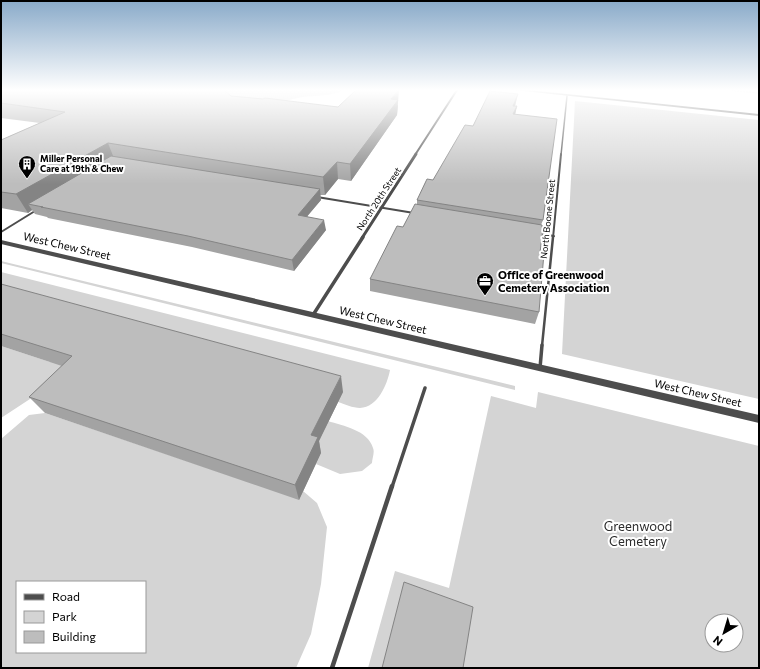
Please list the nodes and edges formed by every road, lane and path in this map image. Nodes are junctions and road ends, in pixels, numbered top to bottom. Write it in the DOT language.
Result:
graph roads {
  1 [pos="437,121"];
  2 [pos="565,121"];
  3 [pos="311,196"];
  4 [pos="382,208"];
  5 [pos="36,211"];
  6 [pos="421,214"];
  7 [pos="1,232"];
  8 [pos="538,234"];
  9 [pos="554,236"];
  10 [pos="1,242"];
  11 [pos="313,315"];
  12 [pos="540,368"];
  13 [pos="425,388"];
  14 [pos="759,419"];
  15 [pos="332,668"];
  1 -- 4 [label="street, North 20th Street"];
  2 -- 9 [label="lane, North Boone Street"];
  3 -- 4 [label="lane"];
  4 -- 6 [label="lane"];
  4 -- 11 [label="street, North 20th Street"];
  5 -- 7 [label="lane"];
  8 -- 9 [label="lane"];
  9 -- 12 [label="lane, North Boone Street"];
  10 -- 11 [label="street, West Chew Street"];
  11 -- 12 [label="street, West Chew Street"];
  12 -- 14 [label="street, West Chew Street"];
  13 -- 15 [label="lane"];
}
